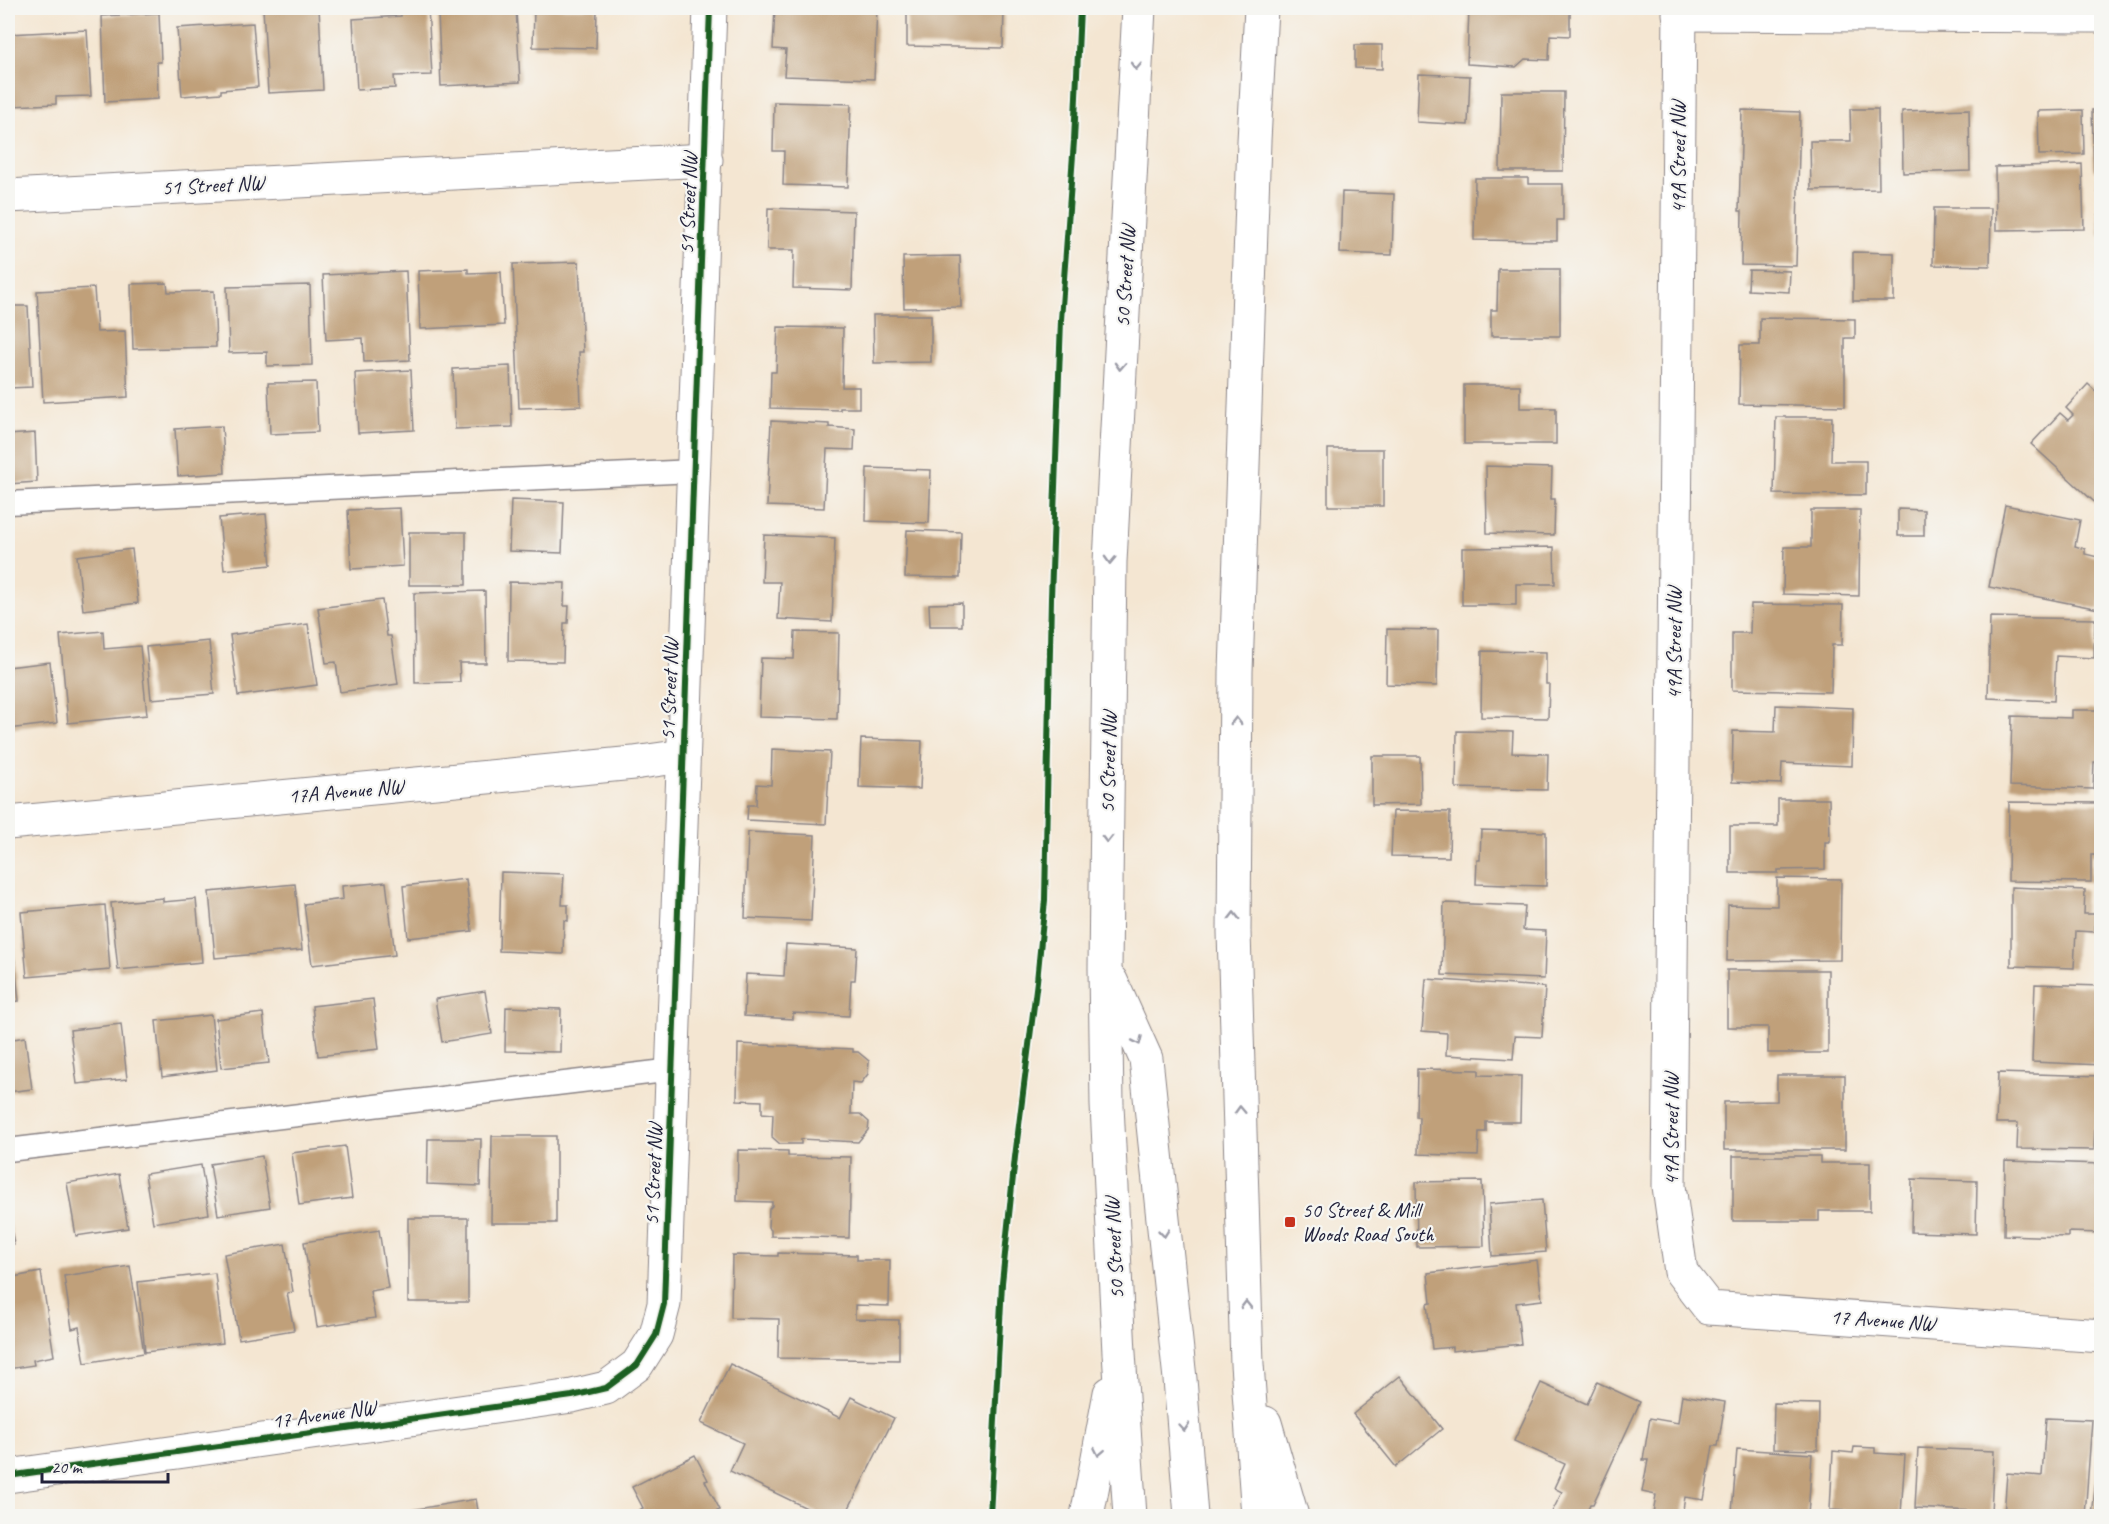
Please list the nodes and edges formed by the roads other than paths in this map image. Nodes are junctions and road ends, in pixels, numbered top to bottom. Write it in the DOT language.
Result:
graph roads {
  1 [pos="710,8"];
  2 [pos="1139,8"];
  3 [pos="1261,8"];
  4 [pos="1679,11"];
  5 [pos="2102,16"];
  6 [pos="706,160"];
  7 [pos="8,196"];
  8 [pos="694,471"];
  9 [pos="8,503"];
  10 [pos="683,756"];
  11 [pos="8,823"];
  12 [pos="1105,968"];
  13 [pos="673,1070"];
  14 [pos="8,1150"];
  15 [pos="1682,1272"];
  16 [pos="2102,1336"];
  17 [pos="1119,1353"];
  18 [pos="1247,1364"];
  19 [pos="637,1365"];
  20 [pos="8,1476"];
  21 [pos="1087,1516"];
  22 [pos="1130,1516"];
  23 [pos="1191,1516"];
  24 [pos="1258,1516"];
  25 [pos="1292,1516"];
  1 -- 6 [label="street, 51 Street NW"];
  2 -- 12 [label="street, 50 Street NW, one-way"];
  18 -- 3 [label="street, one-way"];
  4 -- 5 [label="street, 49A Street NW"];
  4 -- 15 [label="street, 49A Street NW"];
  6 -- 7 [label="street, 51 Street NW"];
  6 -- 8 [label="street, 51 Street NW"];
  8 -- 9 [label="lane"];
  8 -- 10 [label="street, 51 Street NW"];
  10 -- 11 [label="street, 17A Avenue NW"];
  10 -- 13 [label="street, 51 Street NW"];
  12 -- 17 [label="street, 50 Street NW"];
  12 -- 23 [label="street, one-way"];
  13 -- 14 [label="lane"];
  13 -- 19 [label="street, 51 Street NW"];
  15 -- 16 [label="street, 17 Avenue NW"];
  17 -- 21 [label="street, one-way"];
  17 -- 22 [label="street, 50 Street NW"];
  18 -- 24 [label="street"];
  18 -- 25 [label="street"];
  19 -- 20 [label="street, 17 Avenue NW"];
}
